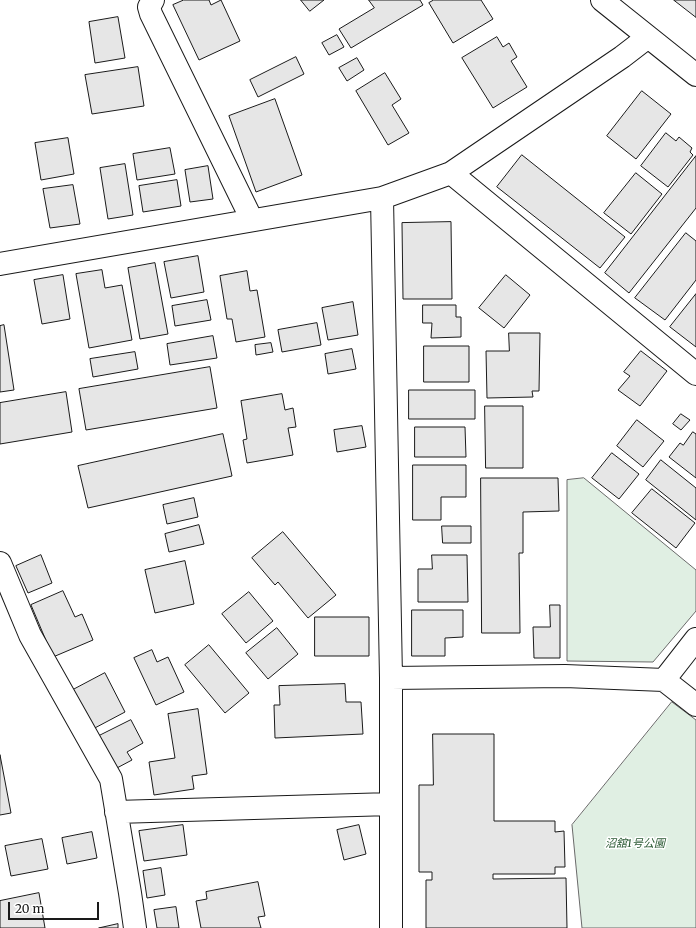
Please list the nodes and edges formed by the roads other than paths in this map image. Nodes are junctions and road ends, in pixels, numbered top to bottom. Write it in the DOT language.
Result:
graph roads {
  1 [pos="153,0"];
  2 [pos="602,0"];
  3 [pos="648,37"];
  4 [pos="696,75"];
  5 [pos="451,173"];
  6 [pos="382,198"];
  7 [pos="252,220"];
  8 [pos="0,264"];
  9 [pos="696,374"];
  10 [pos="0,562"];
  11 [pos="696,639"];
  12 [pos="391,678"];
  13 [pos="664,680"];
  14 [pos="696,705"];
  15 [pos="391,804"];
  16 [pos="116,812"];
  17 [pos="135,928"];
  18 [pos="391,928"];
  1 -- 7 [label="street"];
  2 -- 3 [label="street"];
  3 -- 4 [label="street"];
  3 -- 5 [label="street"];
  5 -- 6 [label="street"];
  5 -- 9 [label="street"];
  6 -- 7 [label="street"];
  6 -- 12 [label="street"];
  7 -- 8 [label="street"];
  10 -- 16 [label="street"];
  11 -- 13 [label="street"];
  12 -- 13 [label="street"];
  12 -- 15 [label="street"];
  13 -- 14 [label="street"];
  15 -- 16 [label="street"];
  15 -- 18 [label="street"];
  16 -- 17 [label="street"];
}
